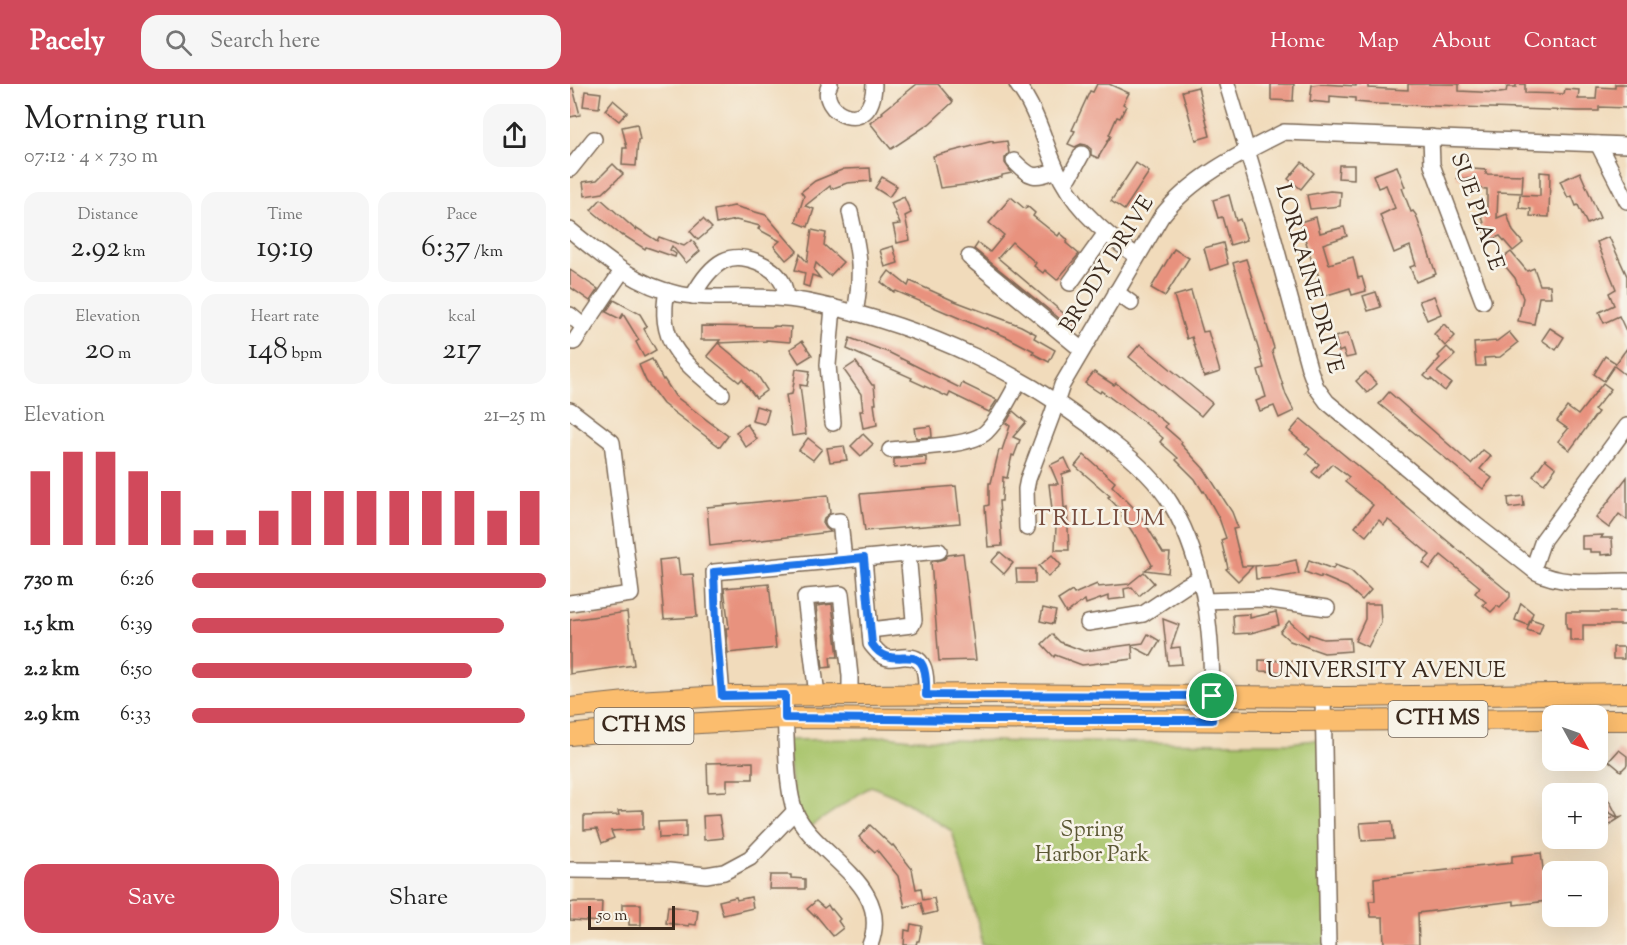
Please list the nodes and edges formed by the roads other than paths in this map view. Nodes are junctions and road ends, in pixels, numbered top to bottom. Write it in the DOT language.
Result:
graph roads {
  1 [pos="831,84"];
  2 [pos="874,84"];
  3 [pos="1017,84"];
  4 [pos="1227,84"];
  5 [pos="1431,137"];
  6 [pos="594,139"];
  7 [pos="1598,144"];
  8 [pos="1627,145"];
  9 [pos="1246,150"];
  10 [pos="1082,154"];
  11 [pos="1014,161"];
  12 [pos="570,169"];
  13 [pos="1060,176"];
  14 [pos="1627,201"];
  15 [pos="850,212"];
  16 [pos="570,230"];
  17 [pos="1106,233"];
  18 [pos="1137,256"];
  19 [pos="969,257"];
  20 [pos="622,271"];
  21 [pos="1070,283"];
  22 [pos="667,291"];
  23 [pos="1116,292"];
  24 [pos="693,296"];
  25 [pos="786,298"];
  26 [pos="1483,301"];
  27 [pos="1131,303"];
  28 [pos="833,307"];
  29 [pos="855,313"];
  30 [pos="570,315"];
  31 [pos="584,327"];
  32 [pos="1095,328"];
  33 [pos="1108,337"];
  34 [pos="574,342"];
  35 [pos="1082,350"];
  36 [pos="1019,381"];
  37 [pos="722,394"];
  38 [pos="1055,401"];
  39 [pos="570,410"];
  40 [pos="833,423"];
  41 [pos="1627,426"];
  42 [pos="890,450"];
  43 [pos="833,522"];
  44 [pos="1027,528"];
  45 [pos="939,551"];
  46 [pos="908,553"];
  47 [pos="864,558"];
  48 [pos="844,560"];
  49 [pos="1533,569"];
  50 [pos="1200,578"];
  51 [pos="1627,581"];
  52 [pos="1205,601"];
  53 [pos="570,603"];
  54 [pos="1327,608"];
  55 [pos="1088,623"];
  56 [pos="870,630"];
  57 [pos="1627,693"];
  58 [pos="785,695"];
  59 [pos="817,695"];
  60 [pos="850,695"];
  61 [pos="926,695"];
  62 [pos="722,696"];
  63 [pos="1212,696"];
  64 [pos="1323,697"];
  65 [pos="570,708"];
  66 [pos="785,718"];
  67 [pos="837,718"];
  68 [pos="1542,719"];
  69 [pos="1212,720"];
  70 [pos="1608,720"];
  71 [pos="1627,720"];
  72 [pos="1323,721"];
  73 [pos="651,726"];
  74 [pos="570,730"];
  75 [pos="594,731"];
  76 [pos="570,735"];
  77 [pos="795,811"];
  78 [pos="570,870"];
  79 [pos="870,945"];
  80 [pos="1328,945"];
  1 -- 2 [label="street"];
  3 -- 13 [label="street"];
  4 -- 9 [label="street, LORRAINE DRIVE"];
  5 -- 7 [label="street, BRODY DRIVE"];
  5 -- 9 [label="street, BRODY DRIVE"];
  5 -- 26 [label="street, SUE PLACE"];
  6 -- 12 [label="street"];
  7 -- 8 [label="street, BRODY DRIVE"];
  7 -- 14 [label="street"];
  9 -- 18 [label="street, BRODY DRIVE"];
  9 -- 49 [label="street, LORRAINE DRIVE"];
  10 -- 13 [label="street"];
  11 -- 13 [label="street"];
  13 -- 17 [label="street"];
  15 -- 29 [label="street"];
  16 -- 20 [label="street"];
  17 -- 18 [label="street"];
  17 -- 21 [label="street"];
  18 -- 23 [label="street, BRODY DRIVE"];
  19 -- 35 [label="street"];
  20 -- 22 [label="street"];
  20 -- 31 [label="street"];
  22 -- 24 [label="street"];
  22 -- 37 [label="street"];
  23 -- 27 [label="street"];
  23 -- 32 [label="street, BRODY DRIVE"];
  24 -- 25 [label="street"];
  24 -- 25 [label="street"];
  25 -- 28 [label="street"];
  28 -- 29 [label="street"];
  28 -- 40 [label="street"];
  29 -- 36 [label="street"];
  30 -- 31 [label="street"];
  31 -- 34 [label="street"];
  32 -- 33 [label="street"];
  32 -- 35 [label="street, BRODY DRIVE"];
  35 -- 38 [label="street, BRODY DRIVE"];
  36 -- 38 [label="street"];
  36 -- 42 [label="street"];
  38 -- 44 [label="street, BRODY DRIVE"];
  38 -- 50 [label="street"];
  39 -- 53 [label="street"];
  41 -- 49 [label="street"];
  43 -- 48 [label="street"];
  45 -- 46 [label="street"];
  46 -- 47 [label="street"];
  46 -- 56 [label="street"];
  47 -- 48 [label="street"];
  47 -- 56 [label="street"];
  48 -- 62 [label="street"];
  49 -- 51 [label="street, LORRAINE DRIVE"];
  50 -- 52 [label="street"];
  50 -- 55 [label="street"];
  52 -- 54 [label="street"];
  52 -- 63 [label="street"];
  56 -- 61 [label="street"];
  57 -- 64 [label="main road, UNIVERSITY AVENUE / CTH MS"];
  58 -- 59 [label="main road, UNIVERSITY AVENUE / CTH MS"];
  58 -- 62 [label="main road, UNIVERSITY AVENUE / CTH MS"];
  58 -- 66 [label="street"];
  59 -- 60 [label="main road, UNIVERSITY AVENUE / CTH MS"];
  59 -- 60 [label="street"];
  60 -- 61 [label="main road, UNIVERSITY AVENUE / CTH MS"];
  61 -- 63 [label="main road, UNIVERSITY AVENUE / CTH MS"];
  61 -- 67 [label="main road"];
  62 -- 65 [label="main road, UNIVERSITY AVENUE / CTH MS"];
  62 -- 73 [label="main road"];
  63 -- 64 [label="main road, UNIVERSITY AVENUE / CTH MS"];
  63 -- 69 [label="street"];
  64 -- 72 [label="street"];
  66 -- 67 [label="main road, UNIVERSITY AVENUE / CTH MS"];
  66 -- 73 [label="main road, UNIVERSITY AVENUE / CTH MS"];
  66 -- 77 [label="street"];
  67 -- 69 [label="main road, UNIVERSITY AVENUE / CTH MS"];
  68 -- 72 [label="main road, UNIVERSITY AVENUE / CTH MS"];
  69 -- 72 [label="main road, UNIVERSITY AVENUE / CTH MS"];
  70 -- 71 [label="main road"];
  72 -- 80 [label="street"];
  73 -- 75 [label="main road, UNIVERSITY AVENUE / CTH MS"];
  74 -- 75 [label="main road"];
  75 -- 76 [label="main road, UNIVERSITY AVENUE / CTH MS"];
  77 -- 78 [label="street"];
  77 -- 79 [label="street"];
}
